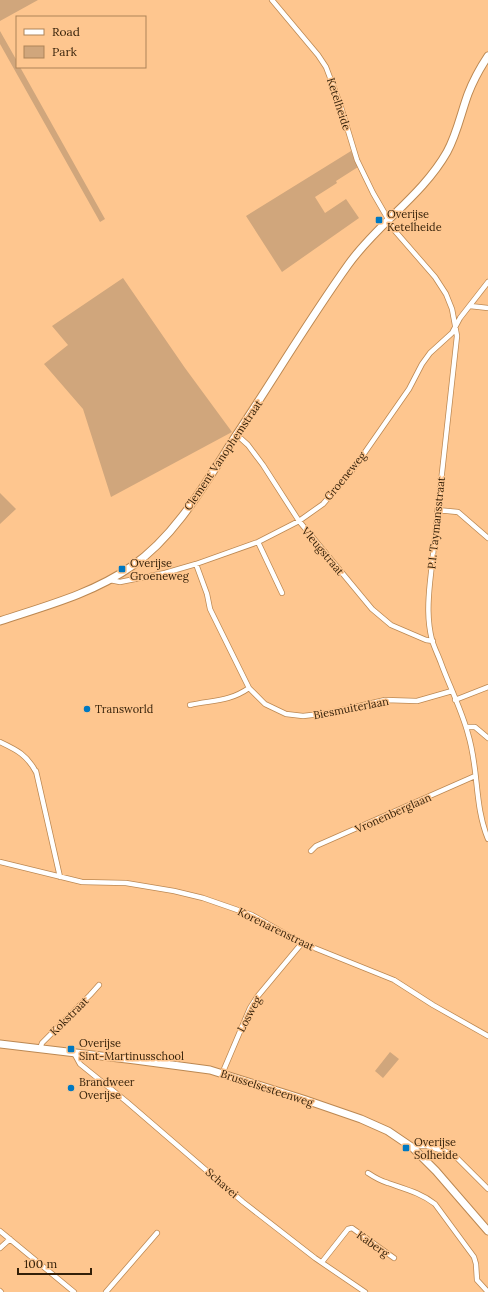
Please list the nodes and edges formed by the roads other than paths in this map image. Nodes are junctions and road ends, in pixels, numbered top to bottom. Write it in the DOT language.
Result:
graph roads {
  1 [pos="272,0"];
  2 [pos="488,56"];
  3 [pos="388,220"];
  4 [pos="488,282"];
  5 [pos="470,306"];
  6 [pos="488,308"];
  7 [pos="456,326"];
  8 [pos="237,435"];
  9 [pos="437,510"];
  10 [pos="299,521"];
  11 [pos="488,538"];
  12 [pos="258,542"];
  13 [pos="196,564"];
  14 [pos="110,580"];
  15 [pos="282,593"];
  16 [pos="0,621"];
  17 [pos="433,641"];
  18 [pos="488,687"];
  19 [pos="248,688"];
  20 [pos="452,691"];
  21 [pos="455,700"];
  22 [pos="190,705"];
  23 [pos="466,728"];
  24 [pos="488,738"];
  25 [pos="0,742"];
  26 [pos="475,776"];
  27 [pos="488,839"];
  28 [pos="311,851"];
  29 [pos="0,862"];
  30 [pos="60,877"];
  31 [pos="302,943"];
  32 [pos="99,985"];
  33 [pos="488,1036"];
  34 [pos="0,1044"];
  35 [pos="40,1048"];
  36 [pos="74,1053"];
  37 [pos="84,1054"];
  38 [pos="84,1067"];
  39 [pos="222,1074"];
  40 [pos="413,1148"];
  41 [pos="368,1173"];
  42 [pos="488,1189"];
  43 [pos="0,1231"];
  44 [pos="488,1231"];
  45 [pos="157,1233"];
  46 [pos="10,1239"];
  47 [pos="0,1248"];
  48 [pos="394,1258"];
  49 [pos="322,1262"];
  50 [pos="74,1292"];
  51 [pos="106,1292"];
  52 [pos="365,1292"];
  53 [pos="488,1292"];
  1 -- 3 [label="street, Ketelheide"];
  2 -- 3 [label="street, Clement Vanophemstraat"];
  3 -- 7 [label="street, P.I. Taymansstraat"];
  3 -- 8 [label="street, Clement Vanophemstraat"];
  4 -- 5 [label="street, Groeneweg"];
  5 -- 6 [label="street"];
  5 -- 7 [label="street, Groeneweg"];
  7 -- 9 [label="street, P.I. Taymansstraat"];
  7 -- 10 [label="street, Groeneweg"];
  8 -- 10 [label="street, Vleugstraat"];
  8 -- 14 [label="street, Clement Vanophemstraat"];
  9 -- 11 [label="street"];
  9 -- 17 [label="street, P.I. Taymansstraat"];
  10 -- 12 [label="street, Groeneweg"];
  10 -- 17 [label="street, Vleugstraat"];
  12 -- 13 [label="street, Groeneweg"];
  12 -- 15 [label="street"];
  13 -- 14 [label="street, Groeneweg"];
  13 -- 19 [label="street, Biesmuiterlaan"];
  14 -- 16 [label="street, Clement Vanophemstraat"];
  17 -- 20 [label="street, P.I. Taymansstraat"];
  18 -- 21 [label="street"];
  19 -- 20 [label="street, Biesmuiterlaan"];
  19 -- 22 [label="street"];
  20 -- 21 [label="street, P.I. Taymansstraat"];
  21 -- 23 [label="street, P.I. Taymansstraat"];
  23 -- 24 [label="street"];
  23 -- 26 [label="street, P.I. Taymansstraat"];
  25 -- 30 [label="street"];
  26 -- 27 [label="street, P.I. Taymansstraat"];
  26 -- 28 [label="street, Vronenberglaan"];
  29 -- 30 [label="street, Korenarenstraat"];
  30 -- 31 [label="street, Korenarenstraat"];
  31 -- 33 [label="street, Korenarenstraat"];
  31 -- 39 [label="street, Losweg"];
  32 -- 35 [label="street, Kokstraat"];
  34 -- 35 [label="street, Brusselsesteenweg"];
  35 -- 36 [label="street, Brusselsesteenweg"];
  36 -- 37 [label="street, Brusselsesteenweg"];
  36 -- 38 [label="street, Schavei"];
  37 -- 38 [label="street"];
  37 -- 39 [label="street, Brusselsesteenweg"];
  38 -- 49 [label="street, Schavei"];
  39 -- 40 [label="street, Brusselsesteenweg"];
  40 -- 42 [label="street"];
  40 -- 44 [label="street, Brusselsesteenweg"];
  41 -- 53 [label="street"];
  43 -- 46 [label="street"];
  45 -- 51 [label="street"];
  46 -- 47 [label="street"];
  46 -- 50 [label="street"];
  48 -- 49 [label="street, Kaberg"];
  49 -- 52 [label="street, Schavei"];
}
